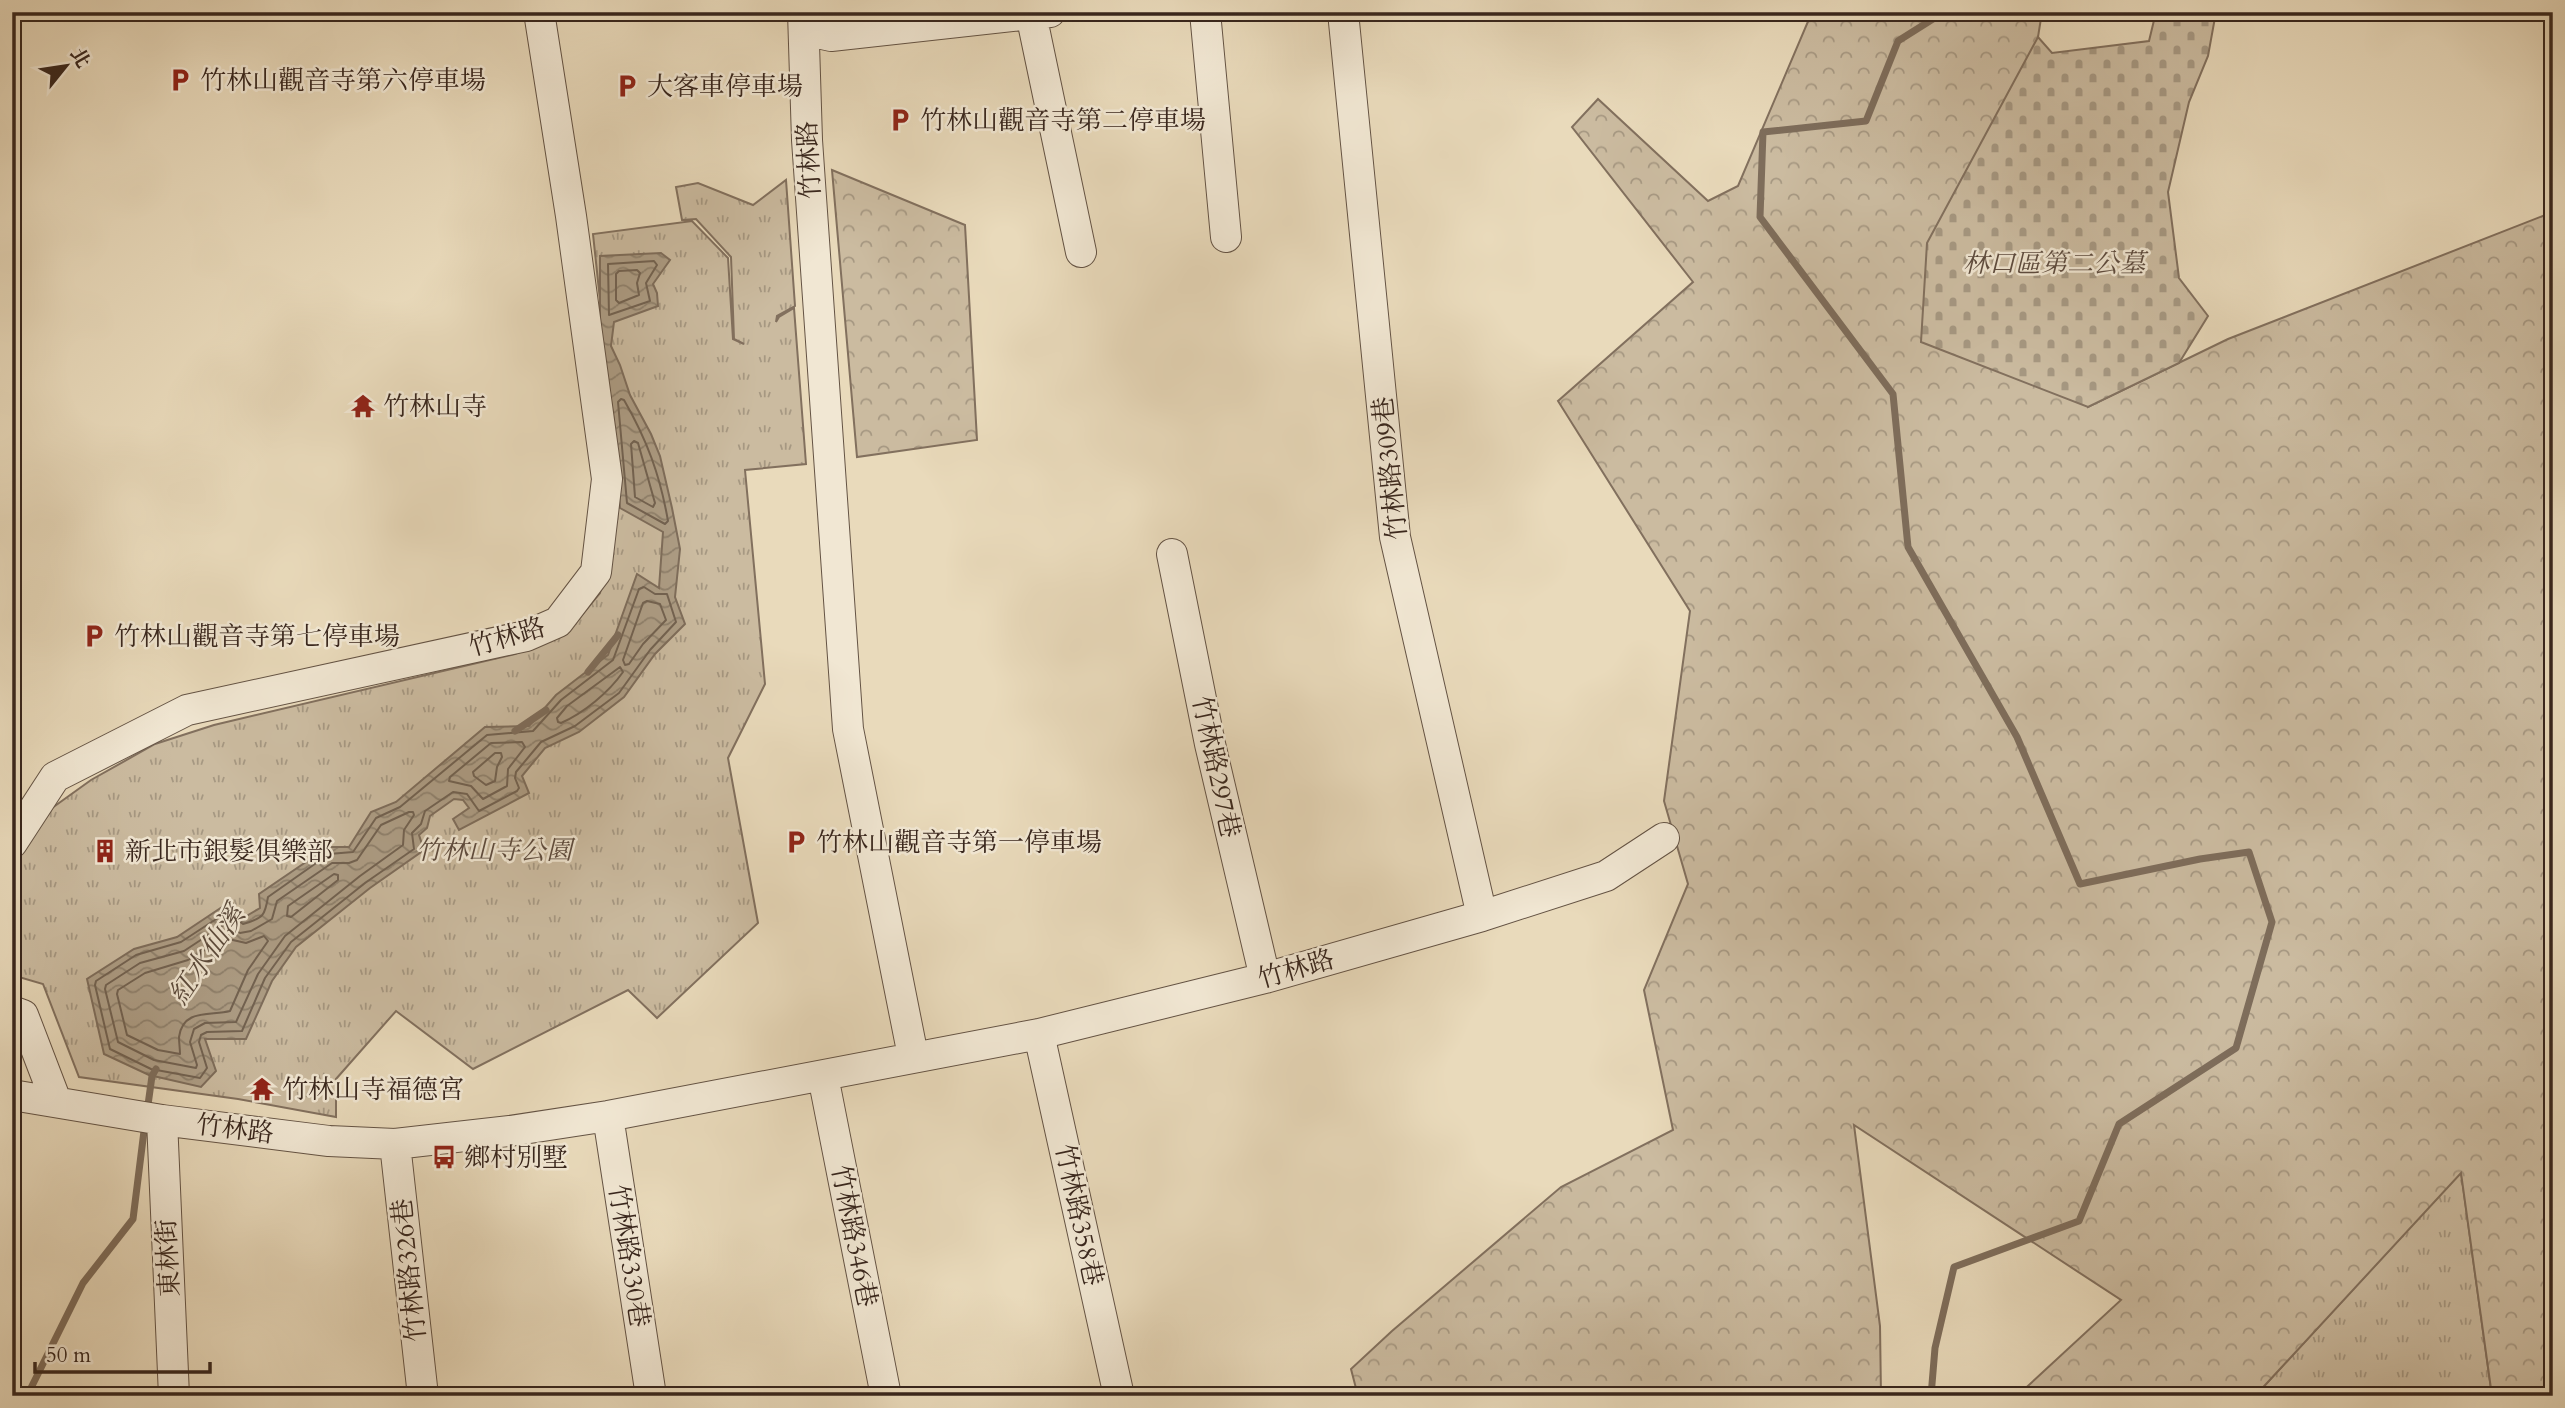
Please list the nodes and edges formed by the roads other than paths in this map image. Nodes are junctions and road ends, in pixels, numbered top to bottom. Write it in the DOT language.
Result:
graph roads {
  1 [pos="539,12"];
  2 [pos="1205,12"];
  3 [pos="1343,12"];
  4 [pos="1040,13"];
  5 [pos="804,21"];
  6 [pos="1226,237"];
  7 [pos="1081,252"];
  8 [pos="1172,554"];
  9 [pos="1664,838"];
  10 [pos="12,843"];
  11 [pos="1482,916"];
  12 [pos="1265,978"];
  13 [pos="12,1011"];
  14 [pos="1039,1034"];
  15 [pos="913,1056"];
  16 [pos="823,1076"];
  17 [pos="12,1095"];
  18 [pos="56,1101"];
  19 [pos="608,1116"];
  20 [pos="162,1121"];
  21 [pos="395,1144"];
  22 [pos="174,1396"];
  23 [pos="423,1396"];
  24 [pos="651,1396"];
  25 [pos="886,1396"];
  26 [pos="1119,1396"];
  1 -- 10 [label="street, 竹林路"];
  2 -- 6 [label="street"];
  3 -- 11 [label="street, 竹林路309巷"];
  4 -- 5 [label="street"];
  4 -- 7 [label="street"];
  5 -- 15 [label="street, 竹林路"];
  8 -- 12 [label="street, 竹林路297巷"];
  9 -- 11 [label="street, 竹林路"];
  11 -- 12 [label="street, 竹林路"];
  12 -- 14 [label="street, 竹林路"];
  13 -- 18 [label="street"];
  14 -- 15 [label="street, 竹林路"];
  14 -- 26 [label="street, 竹林路358巷"];
  15 -- 16 [label="street, 竹林路"];
  16 -- 19 [label="street, 竹林路"];
  16 -- 25 [label="street, 竹林路346巷"];
  17 -- 18 [label="street, 竹林路"];
  18 -- 20 [label="street, 竹林路"];
  19 -- 21 [label="street, 竹林路"];
  19 -- 24 [label="street, 竹林路330巷"];
  20 -- 21 [label="street, 竹林路"];
  20 -- 22 [label="street, 東林街"];
  21 -- 23 [label="street, 竹林路326巷"];
}
